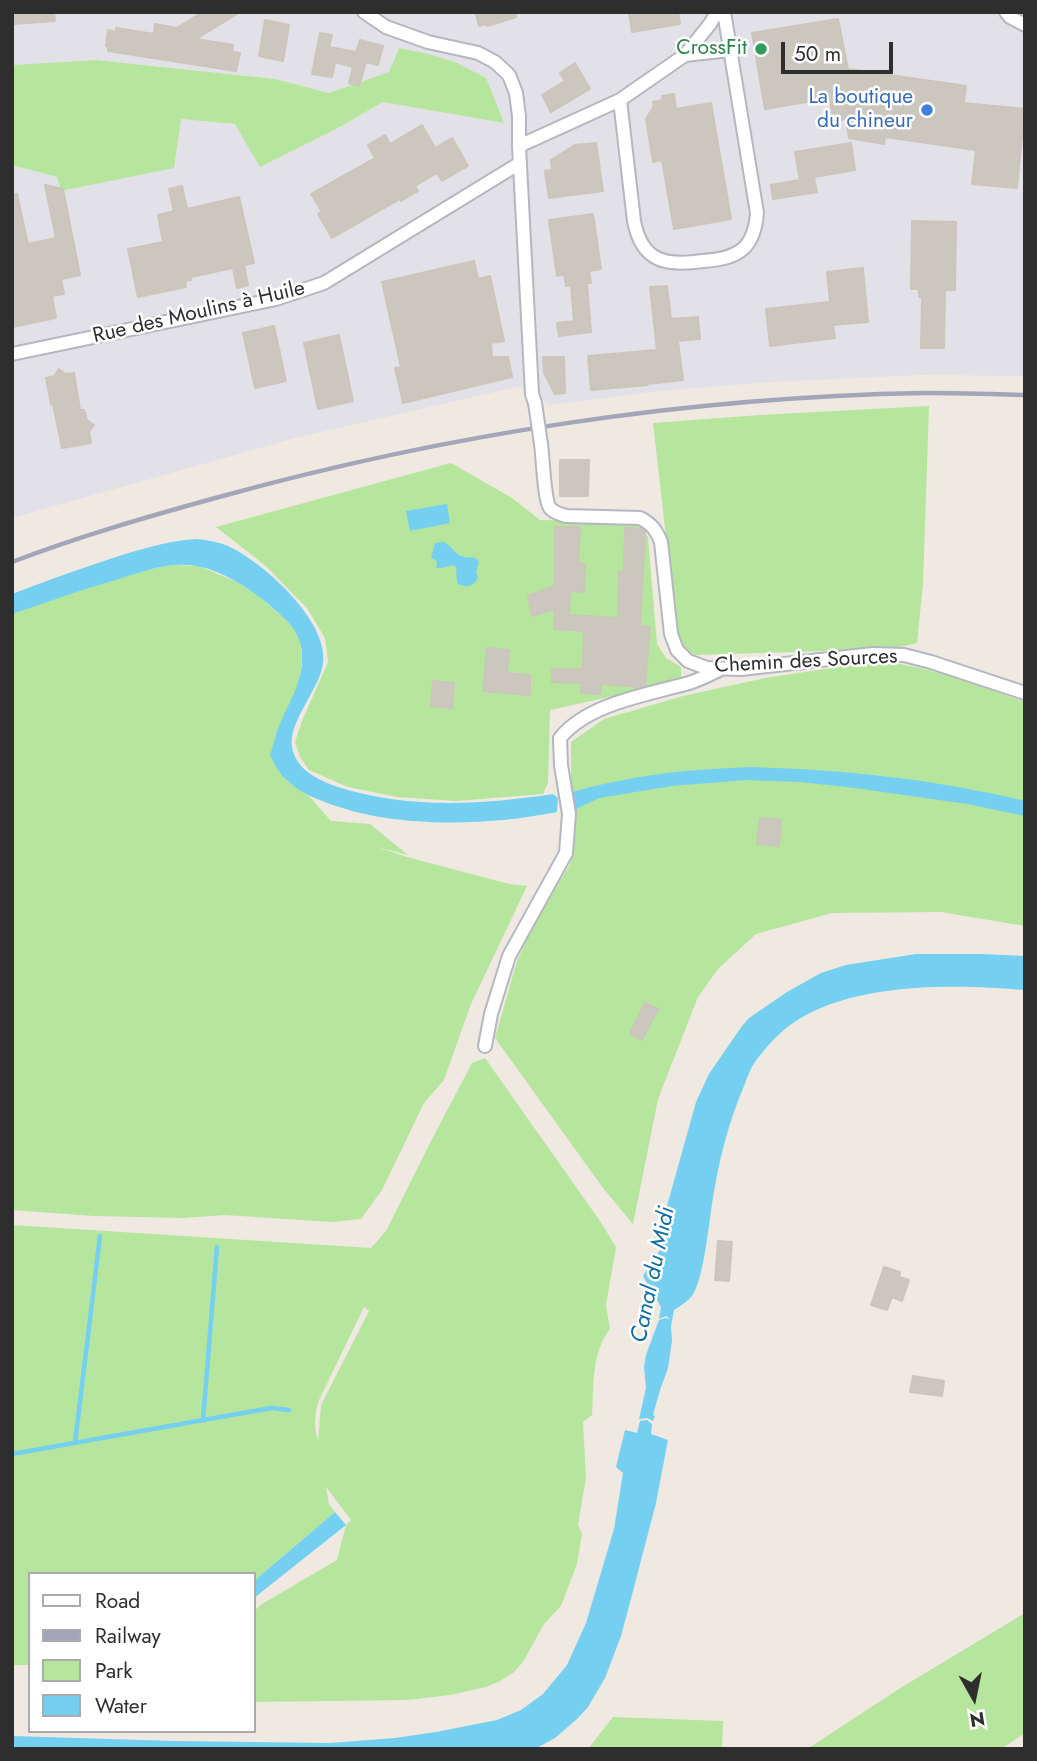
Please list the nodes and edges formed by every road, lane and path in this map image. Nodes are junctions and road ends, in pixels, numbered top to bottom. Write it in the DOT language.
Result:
graph roads {
  1 [pos="364,12"];
  2 [pos="717,12"];
  3 [pos="724,12"];
  4 [pos="1006,12"];
  5 [pos="1025,25"];
  6 [pos="730,50"];
  7 [pos="685,55"];
  8 [pos="620,100"];
  9 [pos="519,146"];
  10 [pos="520,163"];
  11 [pos="12,354"];
  12 [pos="723,669"];
  13 [pos="1025,693"];
  14 [pos="485,1046"];
  1 -- 9 [label="street"];
  2 -- 7 [label="street"];
  3 -- 6 [label="street"];
  4 -- 5 [label="street"];
  6 -- 7 [label="street"];
  6 -- 8 [label="street"];
  7 -- 8 [label="street"];
  8 -- 9 [label="street"];
  9 -- 10 [label="street"];
  10 -- 11 [label="street, Rue des Moulins à Huile"];
  10 -- 12 [label="street, Chemin des Sources, bridge"];
  12 -- 13 [label="street, Chemin des Sources"];
  12 -- 14 [label="street"];
}
